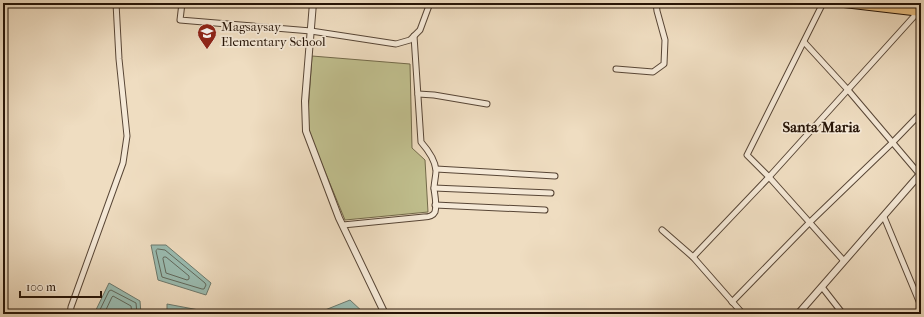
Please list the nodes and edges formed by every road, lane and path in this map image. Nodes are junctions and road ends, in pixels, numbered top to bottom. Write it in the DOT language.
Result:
graph roads {
  1 [pos="116,3"];
  2 [pos="182,3"];
  3 [pos="313,3"];
  4 [pos="430,3"];
  5 [pos="656,3"];
  6 [pos="823,3"];
  7 [pos="844,3"];
  8 [pos="860,4"];
  9 [pos="919,12"];
  10 [pos="311,31"];
  11 [pos="414,36"];
  12 [pos="804,42"];
  13 [pos="616,69"];
  14 [pos="848,90"];
  15 [pos="418,94"];
  16 [pos="487,104"];
  17 [pos="921,113"];
  18 [pos="892,143"];
  19 [pos="436,169"];
  20 [pos="921,175"];
  21 [pos="555,176"];
  22 [pos="769,177"];
  23 [pos="434,188"];
  24 [pos="551,193"];
  25 [pos="435,205"];
  26 [pos="545,210"];
  27 [pos="884,217"];
  28 [pos="809,223"];
  29 [pos="343,226"];
  30 [pos="662,230"];
  31 [pos="693,256"];
  32 [pos="844,261"];
  33 [pos="822,287"];
  34 [pos="732,302"];
  35 [pos="921,306"];
  36 [pos="70,314"];
  37 [pos="385,314"];
  38 [pos="743,314"];
  39 [pos="798,314"];
  40 [pos="843,314"];
  1 -- 36 [label="street"];
  2 -- 10 [label="street"];
  3 -- 10 [label="street"];
  4 -- 11 [label="street"];
  5 -- 13 [label="street"];
  6 -- 12 [label="street"];
  7 -- 8 [label="main road"];
  8 -- 9 [label="main road"];
  9 -- 14 [label="street"];
  10 -- 11 [label="street"];
  10 -- 29 [label="street"];
  11 -- 15 [label="street"];
  12 -- 14 [label="street"];
  12 -- 22 [label="street"];
  14 -- 18 [label="street"];
  14 -- 22 [label="street"];
  15 -- 16 [label="street"];
  15 -- 19 [label="street"];
  17 -- 18 [label="street"];
  18 -- 20 [label="street"];
  18 -- 28 [label="street"];
  19 -- 21 [label="street"];
  19 -- 23 [label="street"];
  20 -- 27 [label="street"];
  22 -- 28 [label="street"];
  22 -- 31 [label="street"];
  23 -- 24 [label="street"];
  23 -- 25 [label="street"];
  25 -- 26 [label="street"];
  25 -- 29 [label="street"];
  27 -- 32 [label="street"];
  27 -- 35 [label="street"];
  28 -- 32 [label="street"];
  28 -- 34 [label="street"];
  29 -- 37 [label="street"];
  30 -- 31 [label="street"];
  31 -- 34 [label="street"];
  32 -- 33 [label="street"];
  33 -- 39 [label="street"];
  33 -- 40 [label="street"];
  34 -- 38 [label="street"];
}
